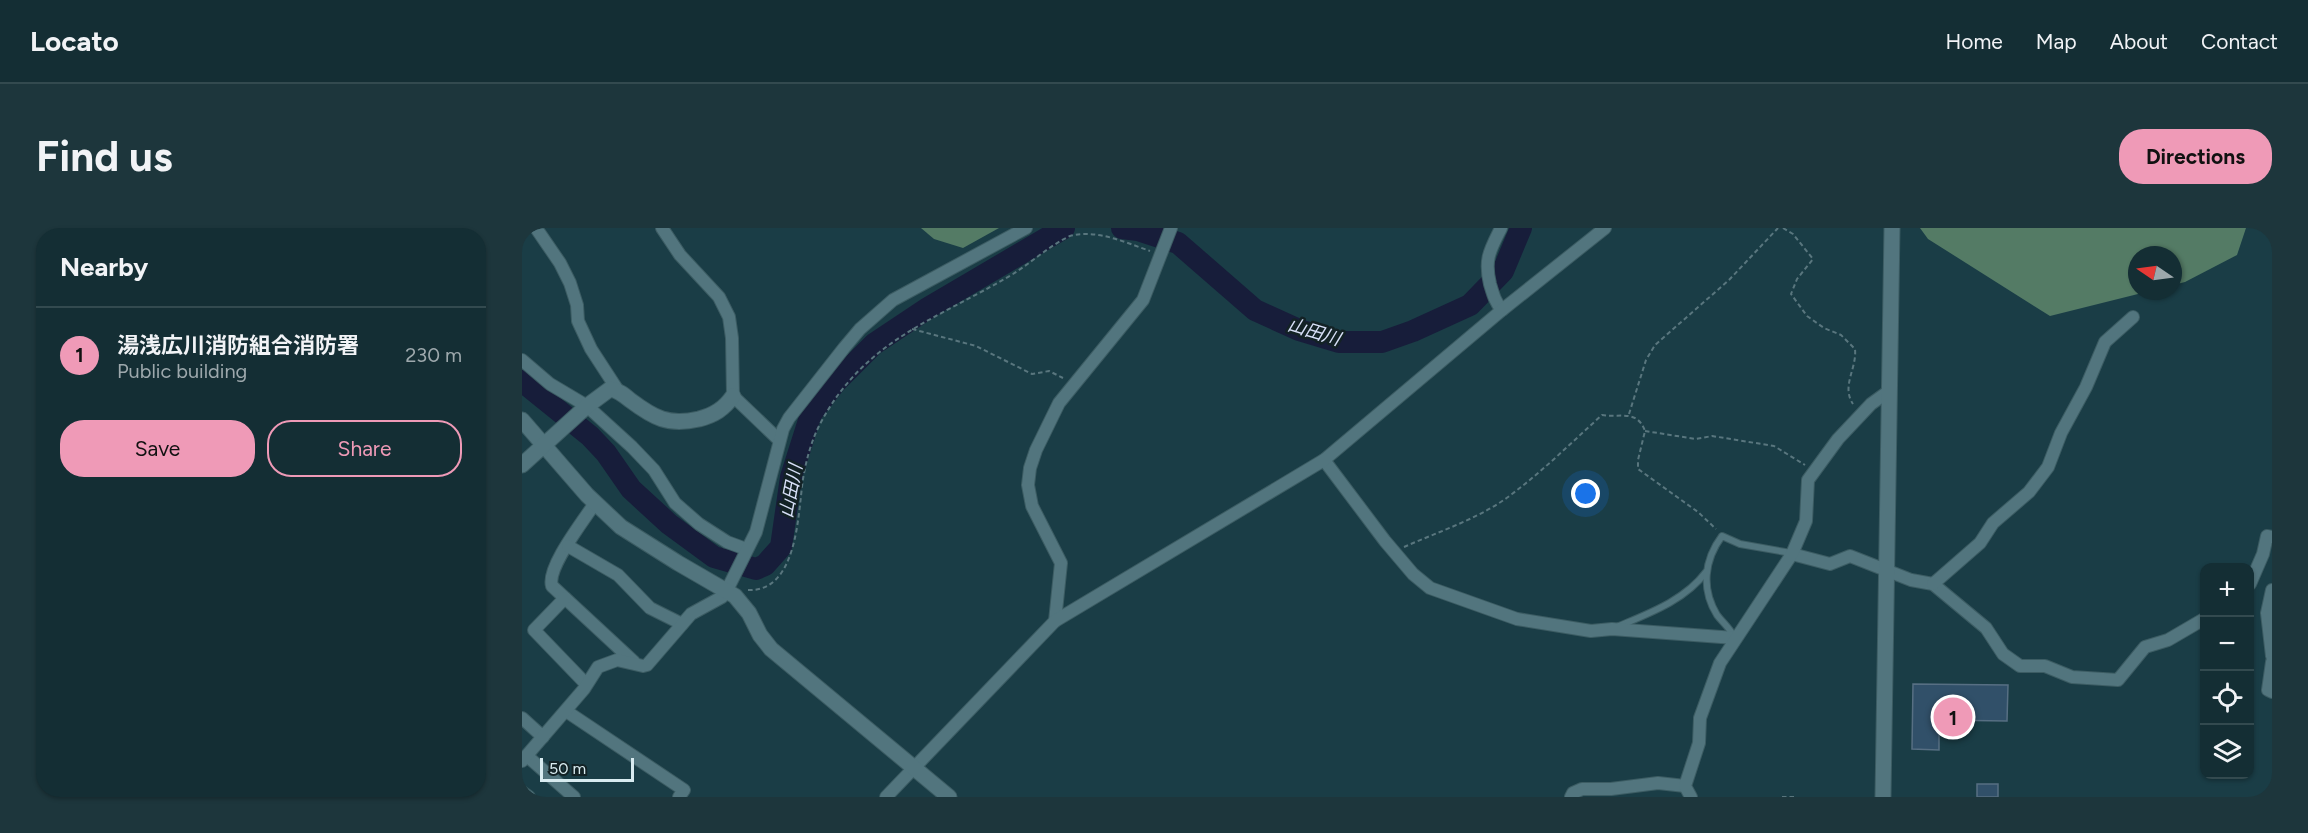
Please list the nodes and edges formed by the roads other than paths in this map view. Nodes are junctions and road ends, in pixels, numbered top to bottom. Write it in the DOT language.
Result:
graph roads {
  1 [pos="536,228"];
  2 [pos="662,228"];
  3 [pos="1026,228"];
  4 [pos="1171,228"];
  5 [pos="1501,228"];
  6 [pos="1605,228"];
  7 [pos="1892,228"];
  8 [pos="1502,310"];
  9 [pos="2133,317"];
  10 [pos="522,360"];
  11 [pos="1889,391"];
  12 [pos="619,392"];
  13 [pos="733,396"];
  14 [pos="584,409"];
  15 [pos="522,420"];
  16 [pos="779,440"];
  17 [pos="548,441"];
  18 [pos="1324,460"];
  19 [pos="522,465"];
  20 [pos="595,503"];
  21 [pos="2272,537"];
  22 [pos="568,546"];
  23 [pos="745,552"];
  24 [pos="1792,554"];
  25 [pos="1886,569"];
  26 [pos="1706,572"];
  27 [pos="2254,575"];
  28 [pos="1933,584"];
  29 [pos="729,586"];
  30 [pos="2272,590"];
  31 [pos="565,598"];
  32 [pos="1055,621"];
  33 [pos="2200,622"];
  34 [pos="682,624"];
  35 [pos="1612,629"];
  36 [pos="1735,638"];
  37 [pos="2272,656"];
  38 [pos="2272,662"];
  39 [pos="637,665"];
  40 [pos="586,684"];
  41 [pos="2272,692"];
  42 [pos="566,711"];
  43 [pos="522,717"];
  44 [pos="543,737"];
  45 [pos="524,758"];
  46 [pos="916,767"];
  47 [pos="522,792"];
  48 [pos="1688,792"];
  49 [pos="529,797"];
  50 [pos="574,797"];
  51 [pos="679,797"];
  52 [pos="886,797"];
  53 [pos="949,797"];
  54 [pos="1571,797"];
  55 [pos="1883,797"];
  1 -- 12 [label="street"];
  2 -- 13 [label="street"];
  3 -- 16 [label="street"];
  4 -- 32 [label="street"];
  5 -- 8 [label="street"];
  6 -- 8 [label="street"];
  7 -- 11 [label="street"];
  8 -- 18 [label="street"];
  9 -- 28 [label="street"];
  10 -- 14 [label="street"];
  11 -- 24 [label="street"];
  11 -- 25 [label="street"];
  12 -- 13 [label="street"];
  12 -- 14 [label="street"];
  13 -- 16 [label="street"];
  14 -- 17 [label="street"];
  14 -- 23 [label="street"];
  15 -- 17 [label="street"];
  16 -- 23 [label="street"];
  17 -- 19 [label="street"];
  17 -- 20 [label="street"];
  18 -- 32 [label="street"];
  18 -- 35 [label="street"];
  20 -- 22 [label="street"];
  20 -- 29 [label="street"];
  21 -- 27 [label="street"];
  22 -- 31 [label="street"];
  22 -- 34 [label="street"];
  23 -- 29 [label="street"];
  24 -- 25 [label="street"];
  24 -- 26 [label="lane"];
  24 -- 36 [label="street"];
  25 -- 28 [label="street"];
  25 -- 55 [label="street"];
  26 -- 35 [label="lane"];
  26 -- 36 [label="lane"];
  28 -- 33 [label="street"];
  29 -- 34 [label="street"];
  29 -- 46 [label="street"];
  30 -- 37 [label="street"];
  31 -- 39 [label="street"];
  31 -- 40 [label="street"];
  32 -- 46 [label="street"];
  34 -- 39 [label="street"];
  35 -- 36 [label="street"];
  36 -- 48 [label="street"];
  38 -- 41 [label="street"];
  39 -- 40 [label="street"];
  40 -- 42 [label="street"];
  42 -- 44 [label="street"];
  42 -- 51 [label="street"];
  43 -- 44 [label="street"];
  44 -- 45 [label="street"];
  45 -- 50 [label="street"];
  46 -- 52 [label="street"];
  46 -- 53 [label="street"];
  47 -- 49 [label="street"];
  48 -- 54 [label="street"];
}
